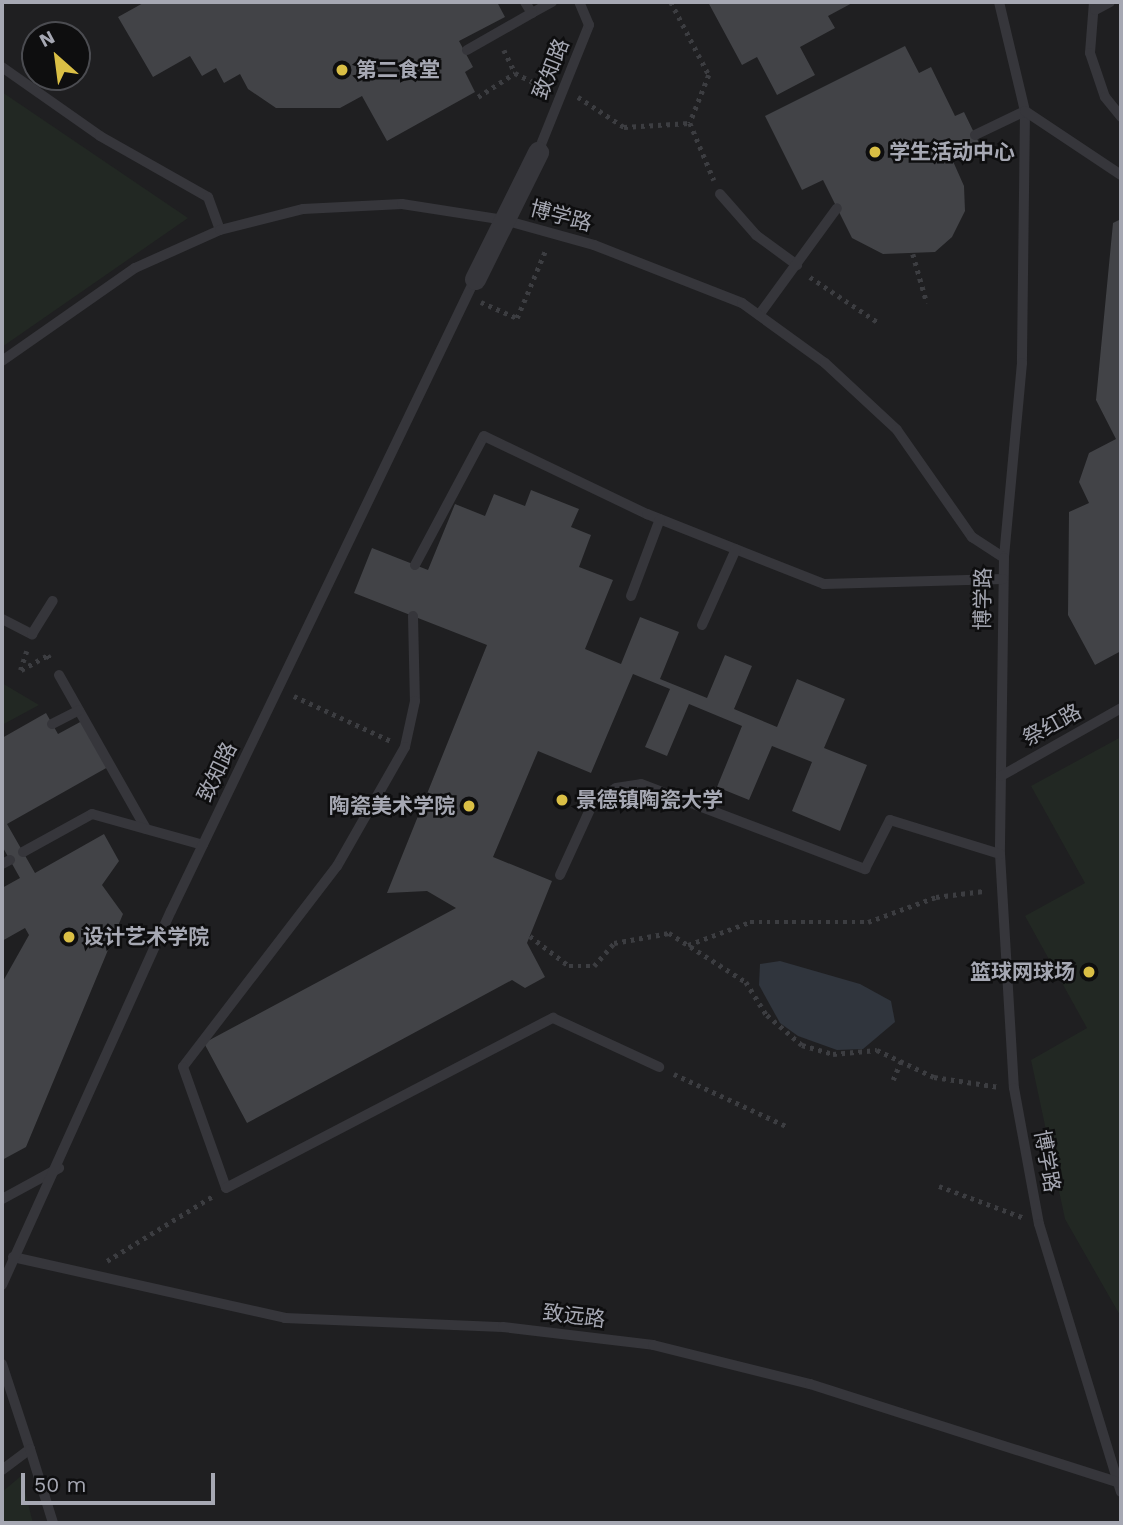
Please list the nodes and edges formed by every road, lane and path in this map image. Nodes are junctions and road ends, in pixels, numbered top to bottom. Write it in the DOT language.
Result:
graph roads {
  1 [pos="525,2"];
  2 [pos="552,2"];
  3 [pos="579,2"];
  4 [pos="671,2"];
  5 [pos="999,2"];
  6 [pos="1110,2"];
  7 [pos="1094,6"];
  8 [pos="531,13"];
  9 [pos="496,33"];
  10 [pos="467,50"];
  11 [pos="2,67"];
  12 [pos="515,74"];
  13 [pos="537,84"];
  14 [pos="564,88"];
  15 [pos="478,97"];
  16 [pos="1025,111"];
  17 [pos="1121,117"];
  18 [pos="690,123"];
  19 [pos="975,135"];
  20 [pos="538,152"];
  21 [pos="1121,175"];
  22 [pos="720,194"];
  23 [pos="837,208"];
  24 [pos="504,220"];
  25 [pos="220,230"];
  26 [pos="552,234"];
  27 [pos="913,254"];
  28 [pos="797,265"];
  29 [pos="471,288"];
  30 [pos="927,303"];
  31 [pos="759,315"];
  32 [pos="879,323"];
  33 [pos="2,361"];
  34 [pos="660,519"];
  35 [pos="736,550"];
  36 [pos="1004,558"];
  37 [pos="415,565"];
  38 [pos="1003,579"];
  39 [pos="631,596"];
  40 [pos="53,601"];
  41 [pos="413,616"];
  42 [pos="2,619"];
  43 [pos="702,625"];
  44 [pos="32,634"];
  45 [pos="60,674"];
  46 [pos="278,688"];
  47 [pos="1121,708"];
  48 [pos="79,710"];
  49 [pos="52,724"];
  50 [pos="405,747"];
  51 [pos="1001,776"];
  52 [pos="146,829"];
  53 [pos="203,845"];
  54 [pos="23,852"];
  55 [pos="1000,854"];
  56 [pos="560,875"];
  57 [pos="1003,890"];
  58 [pos="530,936"];
  59 [pos="687,945"];
  60 [pos="902,1059"];
  61 [pos="660,1067"];
  62 [pos="893,1080"];
  63 [pos="1014,1088"];
  64 [pos="788,1127"];
  65 [pos="59,1168"];
  66 [pos="939,1186"];
  67 [pos="226,1188"];
  68 [pos="2,1199"];
  69 [pos="1039,1224"];
  70 [pos="13,1257"];
  71 [pos="92,1270"];
  72 [pos="2,1285"];
  73 [pos="2,1364"];
  74 [pos="30,1448"];
  75 [pos="2,1470"];
  76 [pos="1120,1487"];
  77 [pos="53,1523"];
  1 -- 8 [label="lane"];
  2 -- 8 [label="lane"];
  3 -- 14 [label="lane, 致知路"];
  4 -- 18 [label="path"];
  5 -- 16 [label="lane"];
  6 -- 7 [label="lane"];
  7 -- 17 [label="lane"];
  8 -- 9 [label="lane"];
  9 -- 10 [label="lane"];
  9 -- 12 [label="path"];
  11 -- 25 [label="lane"];
  12 -- 13 [label="path"];
  12 -- 15 [label="path"];
  14 -- 18 [label="path"];
  14 -- 20 [label="lane, 致知路"];
  16 -- 19 [label="lane"];
  16 -- 21 [label="lane"];
  16 -- 36 [label="lane"];
  18 -- 22 [label="path"];
  20 -- 24 [label="street"];
  22 -- 28 [label="lane"];
  23 -- 28 [label="lane"];
  24 -- 25 [label="lane, 博学路"];
  24 -- 26 [label="lane, 博学路"];
  24 -- 29 [label="street"];
  25 -- 33 [label="lane, 博学路"];
  26 -- 29 [label="path"];
  26 -- 31 [label="lane, 博学路"];
  27 -- 30 [label="path"];
  28 -- 31 [label="lane"];
  28 -- 32 [label="path"];
  29 -- 46 [label="lane, 致知路"];
  31 -- 36 [label="lane, 博学路"];
  34 -- 35 [label="lane"];
  34 -- 37 [label="lane"];
  34 -- 39 [label="lane"];
  35 -- 38 [label="lane"];
  35 -- 43 [label="lane"];
  36 -- 38 [label="lane, 博学路"];
  38 -- 51 [label="lane, 博学路"];
  40 -- 44 [label="lane"];
  41 -- 50 [label="lane"];
  42 -- 44 [label="lane"];
  44 -- 45 [label="path"];
  45 -- 48 [label="lane"];
  46 -- 50 [label="path"];
  46 -- 53 [label="lane, 致知路"];
  47 -- 51 [label="lane, 祭红路"];
  48 -- 49 [label="lane"];
  48 -- 52 [label="lane"];
  50 -- 67 [label="lane"];
  51 -- 55 [label="lane, 博学路"];
  52 -- 53 [label="lane"];
  52 -- 54 [label="lane"];
  53 -- 65 [label="lane, 致知路"];
  55 -- 56 [label="lane"];
  55 -- 57 [label="lane, 博学路"];
  57 -- 59 [label="path"];
  57 -- 63 [label="lane, 博学路"];
  58 -- 59 [label="path"];
  59 -- 60 [label="path"];
  60 -- 62 [label="path"];
  60 -- 63 [label="path"];
  61 -- 64 [label="path"];
  61 -- 67 [label="lane"];
  63 -- 69 [label="lane, 博学路"];
  65 -- 68 [label="lane"];
  65 -- 70 [label="lane, 致知路"];
  66 -- 69 [label="path"];
  67 -- 71 [label="path"];
  69 -- 76 [label="lane, 博学路"];
  70 -- 71 [label="lane, 致远路"];
  70 -- 72 [label="lane, 致知路"];
  71 -- 76 [label="lane, 致远路"];
  73 -- 74 [label="lane"];
  74 -- 75 [label="lane"];
  74 -- 77 [label="lane"];
}
